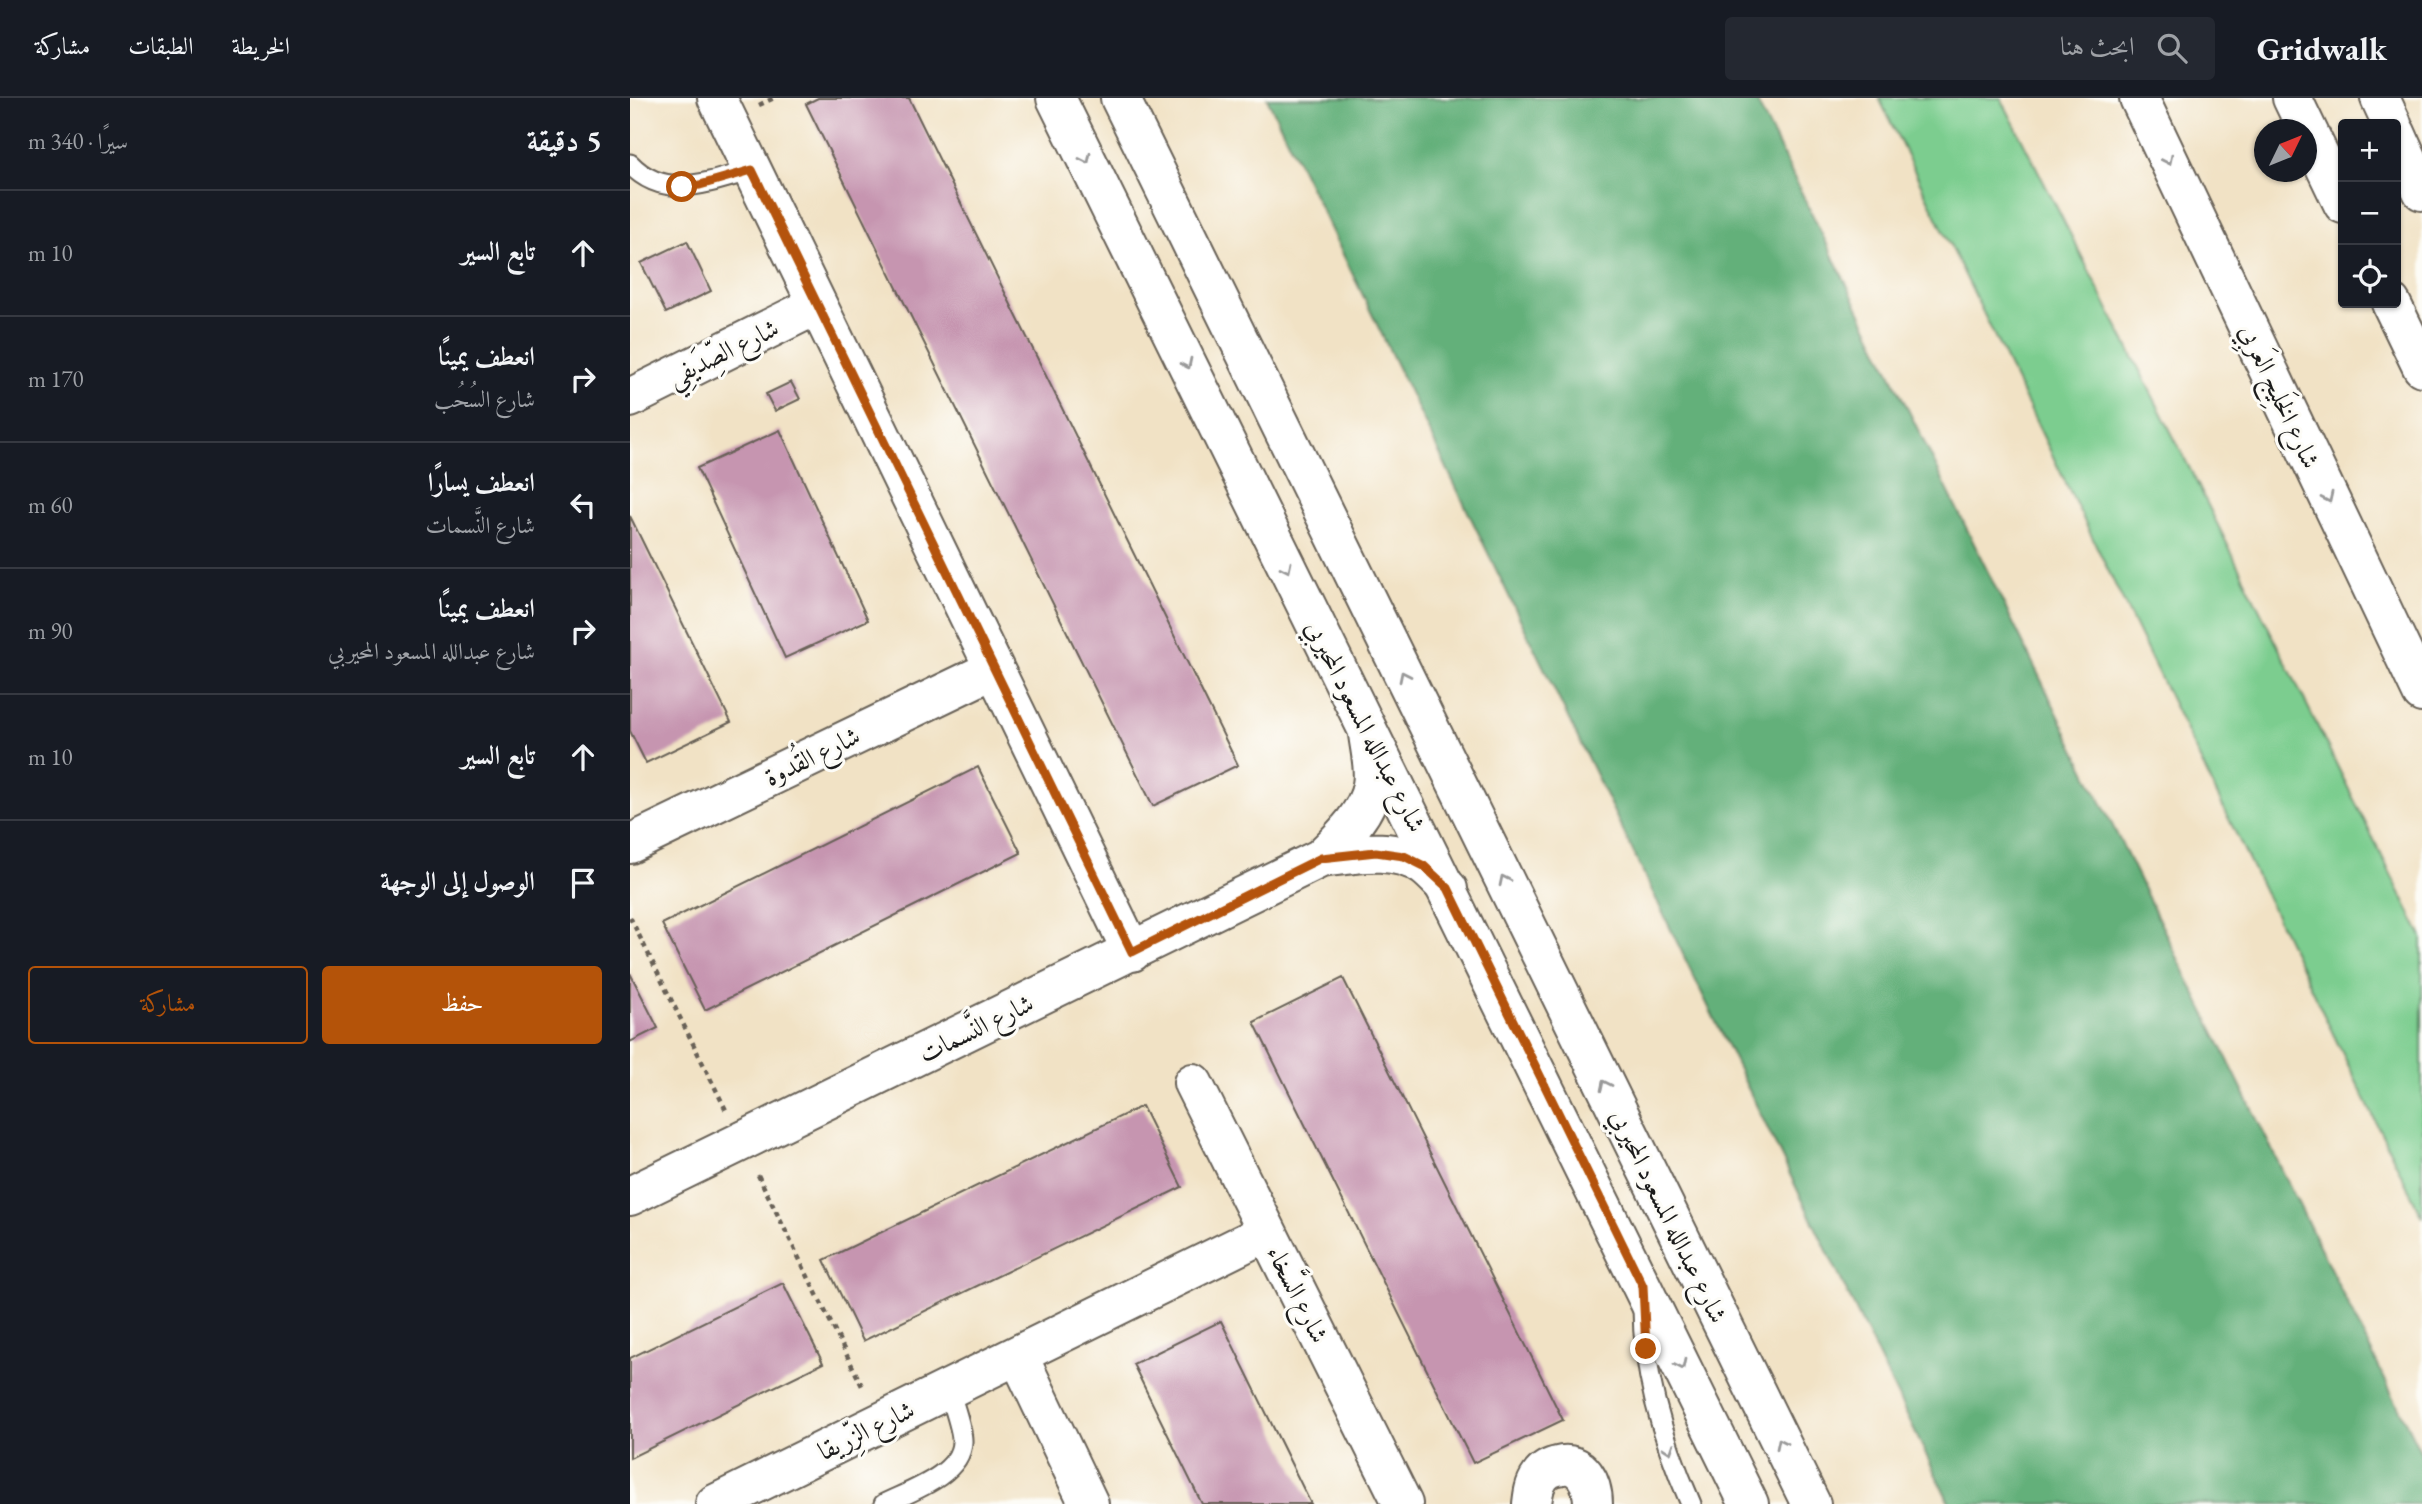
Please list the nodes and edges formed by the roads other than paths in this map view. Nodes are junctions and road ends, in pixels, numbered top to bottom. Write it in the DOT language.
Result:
graph roads {
  1 [pos="717,98"];
  2 [pos="1056,98"];
  3 [pos="1120,98"];
  4 [pos="2138,98"];
  5 [pos="2292,98"];
  6 [pos="2380,98"];
  7 [pos="2390,119"];
  8 [pos="2401,144"];
  9 [pos="630,164"];
  10 [pos="752,170"];
  11 [pos="2422,191"];
  12 [pos="2338,194"];
  13 [pos="817,305"];
  14 [pos="2393,308"];
  15 [pos="2422,367"];
  16 [pos="630,398"];
  17 [pos="994,668"];
  18 [pos="2422,693"];
  19 [pos="1368,734"];
  20 [pos="630,844"];
  21 [pos="1321,858"];
  22 [pos="1448,888"];
  23 [pos="1132,952"];
  24 [pos="1193,1083"];
  25 [pos="630,1196"];
  26 [pos="1267,1232"];
  27 [pos="1643,1286"];
  28 [pos="1018,1355"];
  29 [pos="949,1389"];
  30 [pos="715,1504"];
  31 [pos="884,1504"];
  32 [pos="1089,1504"];
  33 [pos="1402,1504"];
  34 [pos="1532,1504"];
  35 [pos="1592,1504"];
  36 [pos="1691,1504"];
  37 [pos="1749,1504"];
  38 [pos="1811,1504"];
  1 -- 10 [label="main road"];
  2 -- 19 [label="main road, شارع عبدالله المسعود المحيربي, one-way"];
  38 -- 3 [label="main road, شارع عبدالله المسعود المحيربي, one-way"];
  4 -- 18 [label="main road, شارع الخَلِيج العَربِي, one-way"];
  5 -- 12 [label="main road"];
  6 -- 7 [label="main road"];
  8 -- 11 [label="main road"];
  9 -- 10 [label="lane"];
  10 -- 13 [label="main road"];
  13 -- 16 [label="main road, شارع الصِّدَيفِي"];
  13 -- 17 [label="main road"];
  14 -- 15 [label="main road"];
  17 -- 20 [label="main road, شارع القُدوة"];
  17 -- 23 [label="main road"];
  19 -- 21 [label="main road, شارع النَّسمات"];
  19 -- 22 [label="main road, شارع عبدالله المسعود المحيربي"];
  21 -- 22 [label="main road, شارع النَّسمات"];
  21 -- 23 [label="main road, شارع النَّسمات"];
  22 -- 27 [label="main road, شارع عبدالله المسعود المحيربي"];
  23 -- 25 [label="main road, شارع النَّسمات"];
  24 -- 26 [label="main road, شارع السَّخاء"];
  26 -- 28 [label="main road, شارع الزِّريقا"];
  26 -- 33 [label="main road, شارع السَّخاء"];
  27 -- 36 [label="lane, one-way"];
  27 -- 37 [label="main road, شارع عبدالله المسعود المحيربي, one-way"];
  28 -- 29 [label="main road, شارع الزِّريقا"];
  28 -- 32 [label="main road"];
  29 -- 30 [label="main road, شارع الزِّريقا"];
  29 -- 31 [label="lane"];
  34 -- 35 [label="main road"];
}
